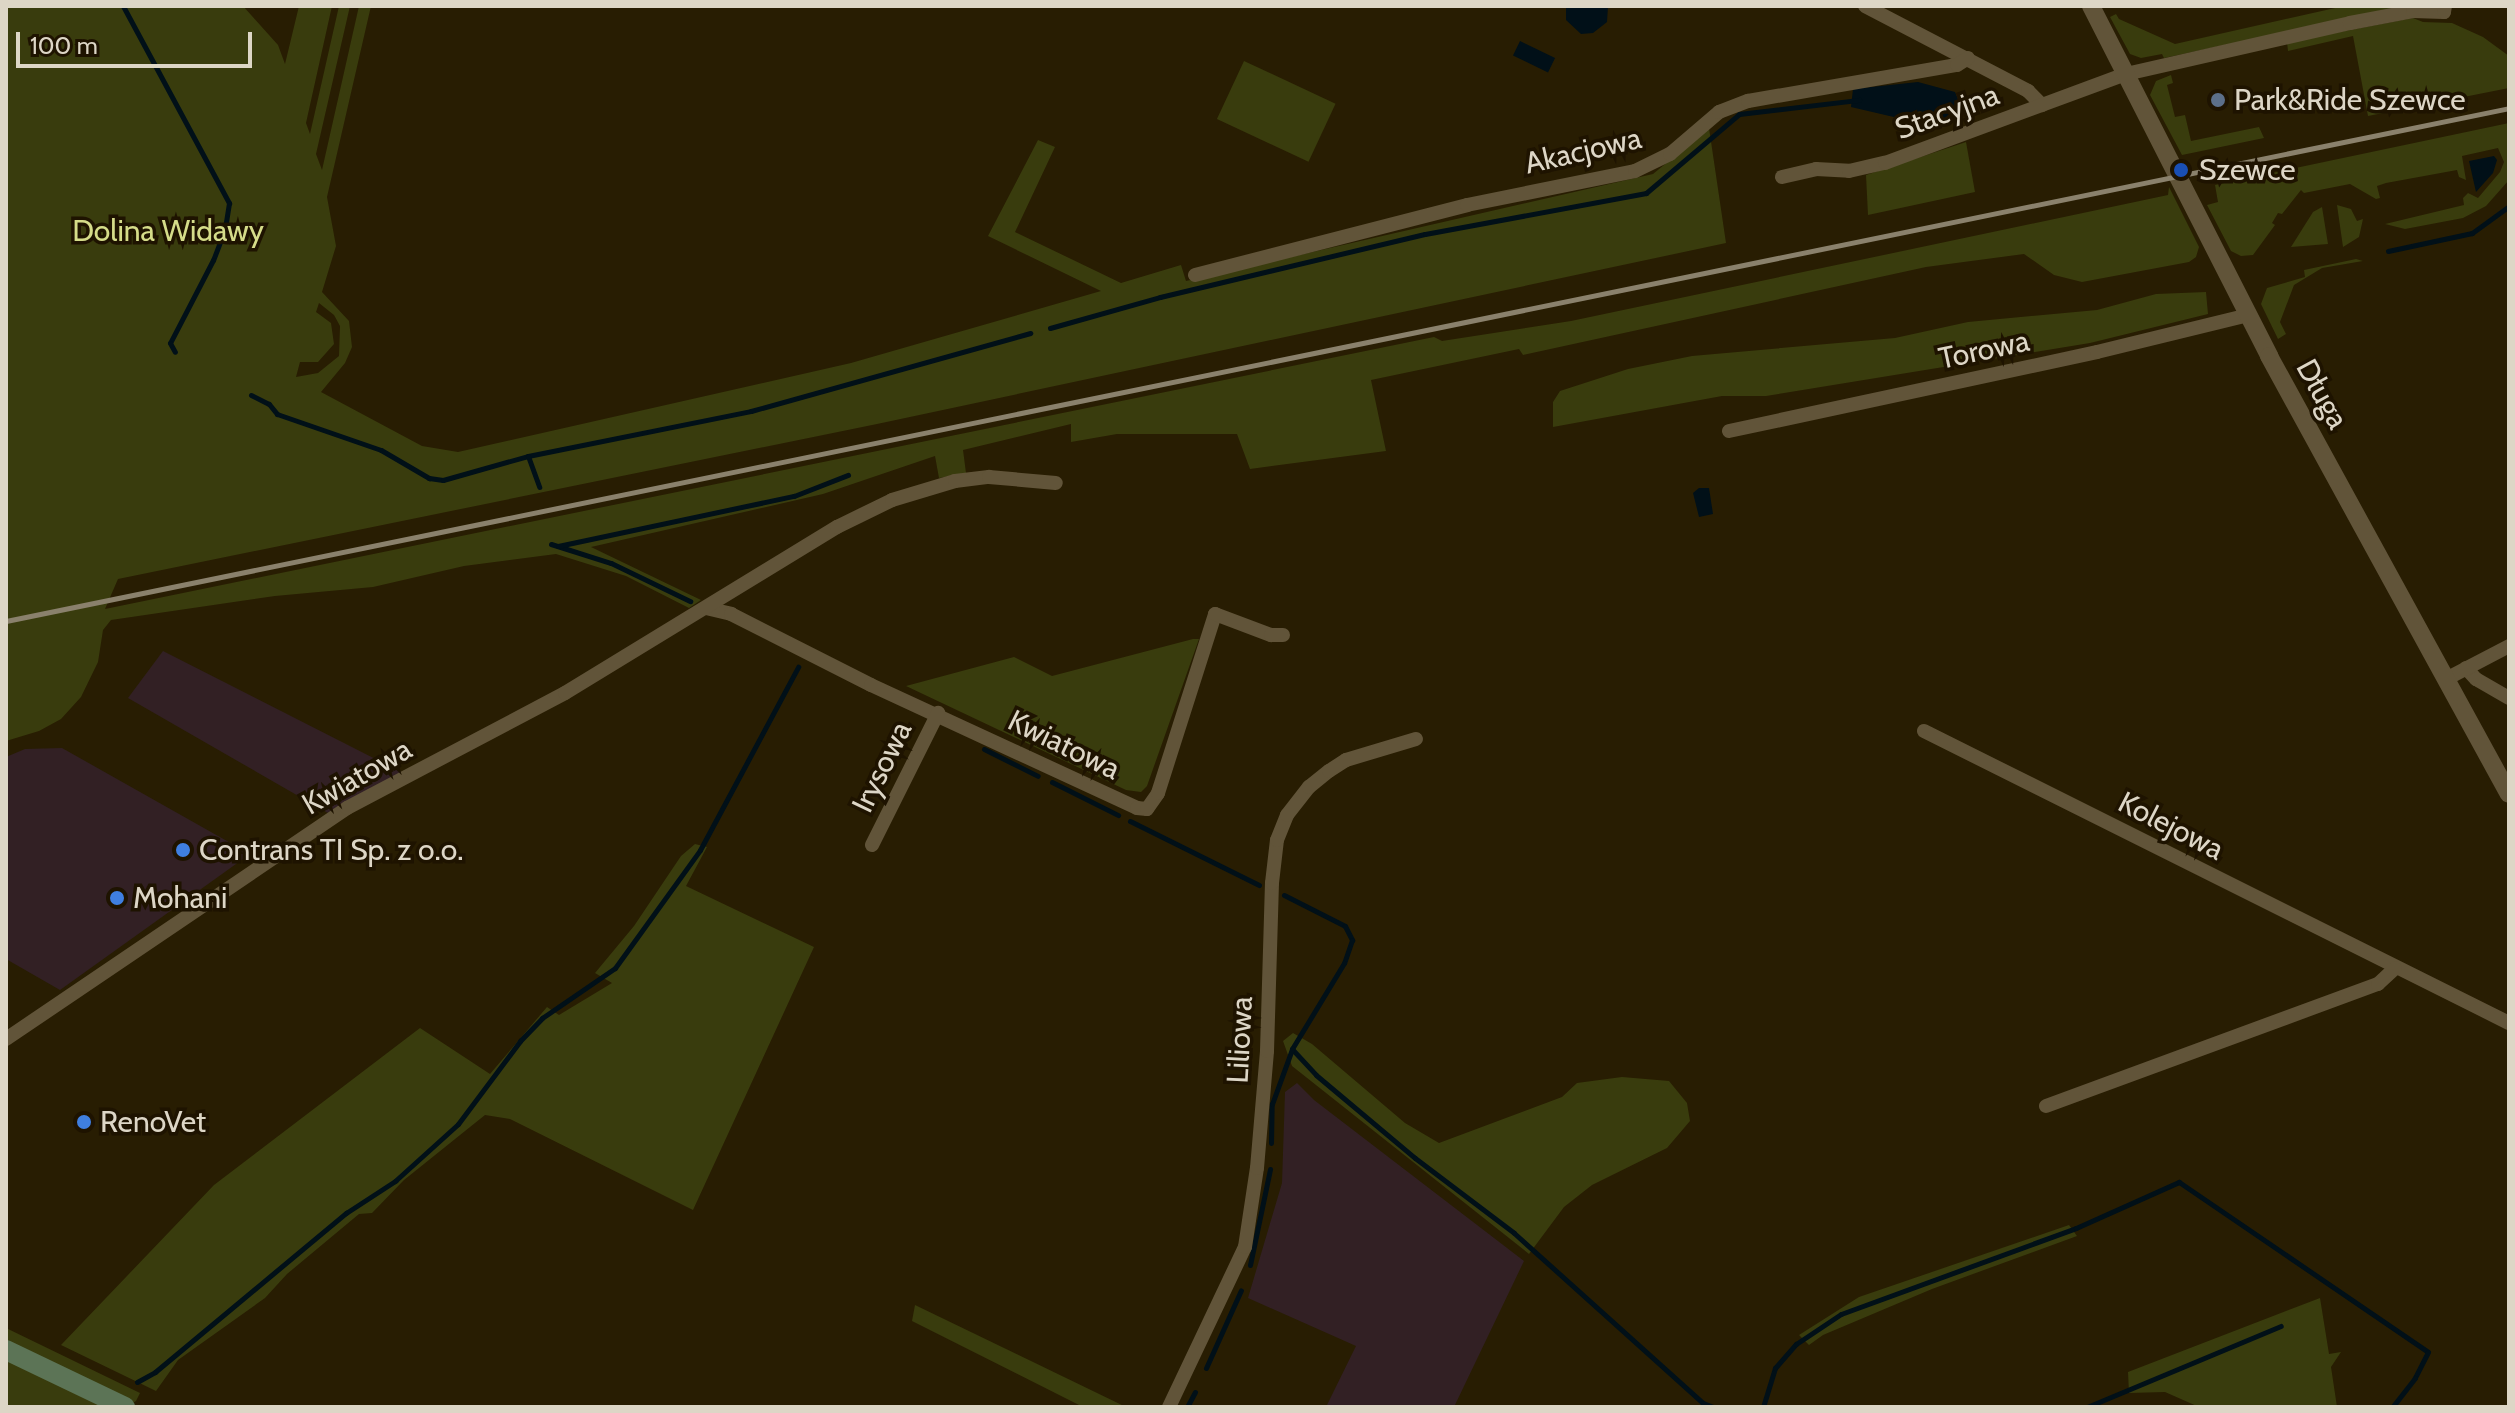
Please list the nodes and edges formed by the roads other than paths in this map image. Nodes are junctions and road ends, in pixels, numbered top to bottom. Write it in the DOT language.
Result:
graph roads {
  1 [pos="1865,6"];
  2 [pos="2445,9"];
  3 [pos="2094,11"];
  4 [pos="1968,58"];
  5 [pos="2126,74"];
  6 [pos="2042,105"];
  7 [pos="1782,177"];
  8 [pos="1195,275"];
  9 [pos="2249,315"];
  10 [pos="1729,431"];
  11 [pos="1056,483"];
  12 [pos="706,608"];
  13 [pos="1283,635"];
  14 [pos="2509,646"];
  15 [pos="2466,668"];
  16 [pos="2446,679"];
  17 [pos="2509,698"];
  18 [pos="938,713"];
  19 [pos="1924,731"];
  20 [pos="1416,739"];
  21 [pos="2509,794"];
  22 [pos="872,845"];
  23 [pos="2395,968"];
  24 [pos="2509,1023"];
  25 [pos="6,1039"];
  26 [pos="2046,1106"];
  27 [pos="6,1350"];
  28 [pos="125,1407"];
  29 [pos="1169,1407"];
  1 -- 4 [label="street"];
  2 -- 5 [label="street, Stacyjna"];
  3 -- 5 [label="street, Długa"];
  4 -- 6 [label="street"];
  4 -- 8 [label="street, Akacjowa"];
  5 -- 6 [label="street, Stacyjna"];
  5 -- 9 [label="street, Długa"];
  6 -- 7 [label="street, Stacyjna"];
  9 -- 10 [label="street, Torowa"];
  9 -- 16 [label="street, Długa"];
  11 -- 12 [label="street, Kwiatowa"];
  12 -- 18 [label="street, Kwiatowa"];
  12 -- 25 [label="street, Kwiatowa"];
  13 -- 18 [label="street, Kwiatowa"];
  14 -- 15 [label="street"];
  15 -- 16 [label="street"];
  15 -- 17 [label="street"];
  16 -- 21 [label="street, Długa"];
  18 -- 22 [label="street, Irysowa"];
  19 -- 23 [label="street, Kolejowa"];
  20 -- 29 [label="street, Liliowa"];
  23 -- 24 [label="street, Kolejowa"];
  23 -- 26 [label="street"];
  27 -- 28 [label="main road"];
}
